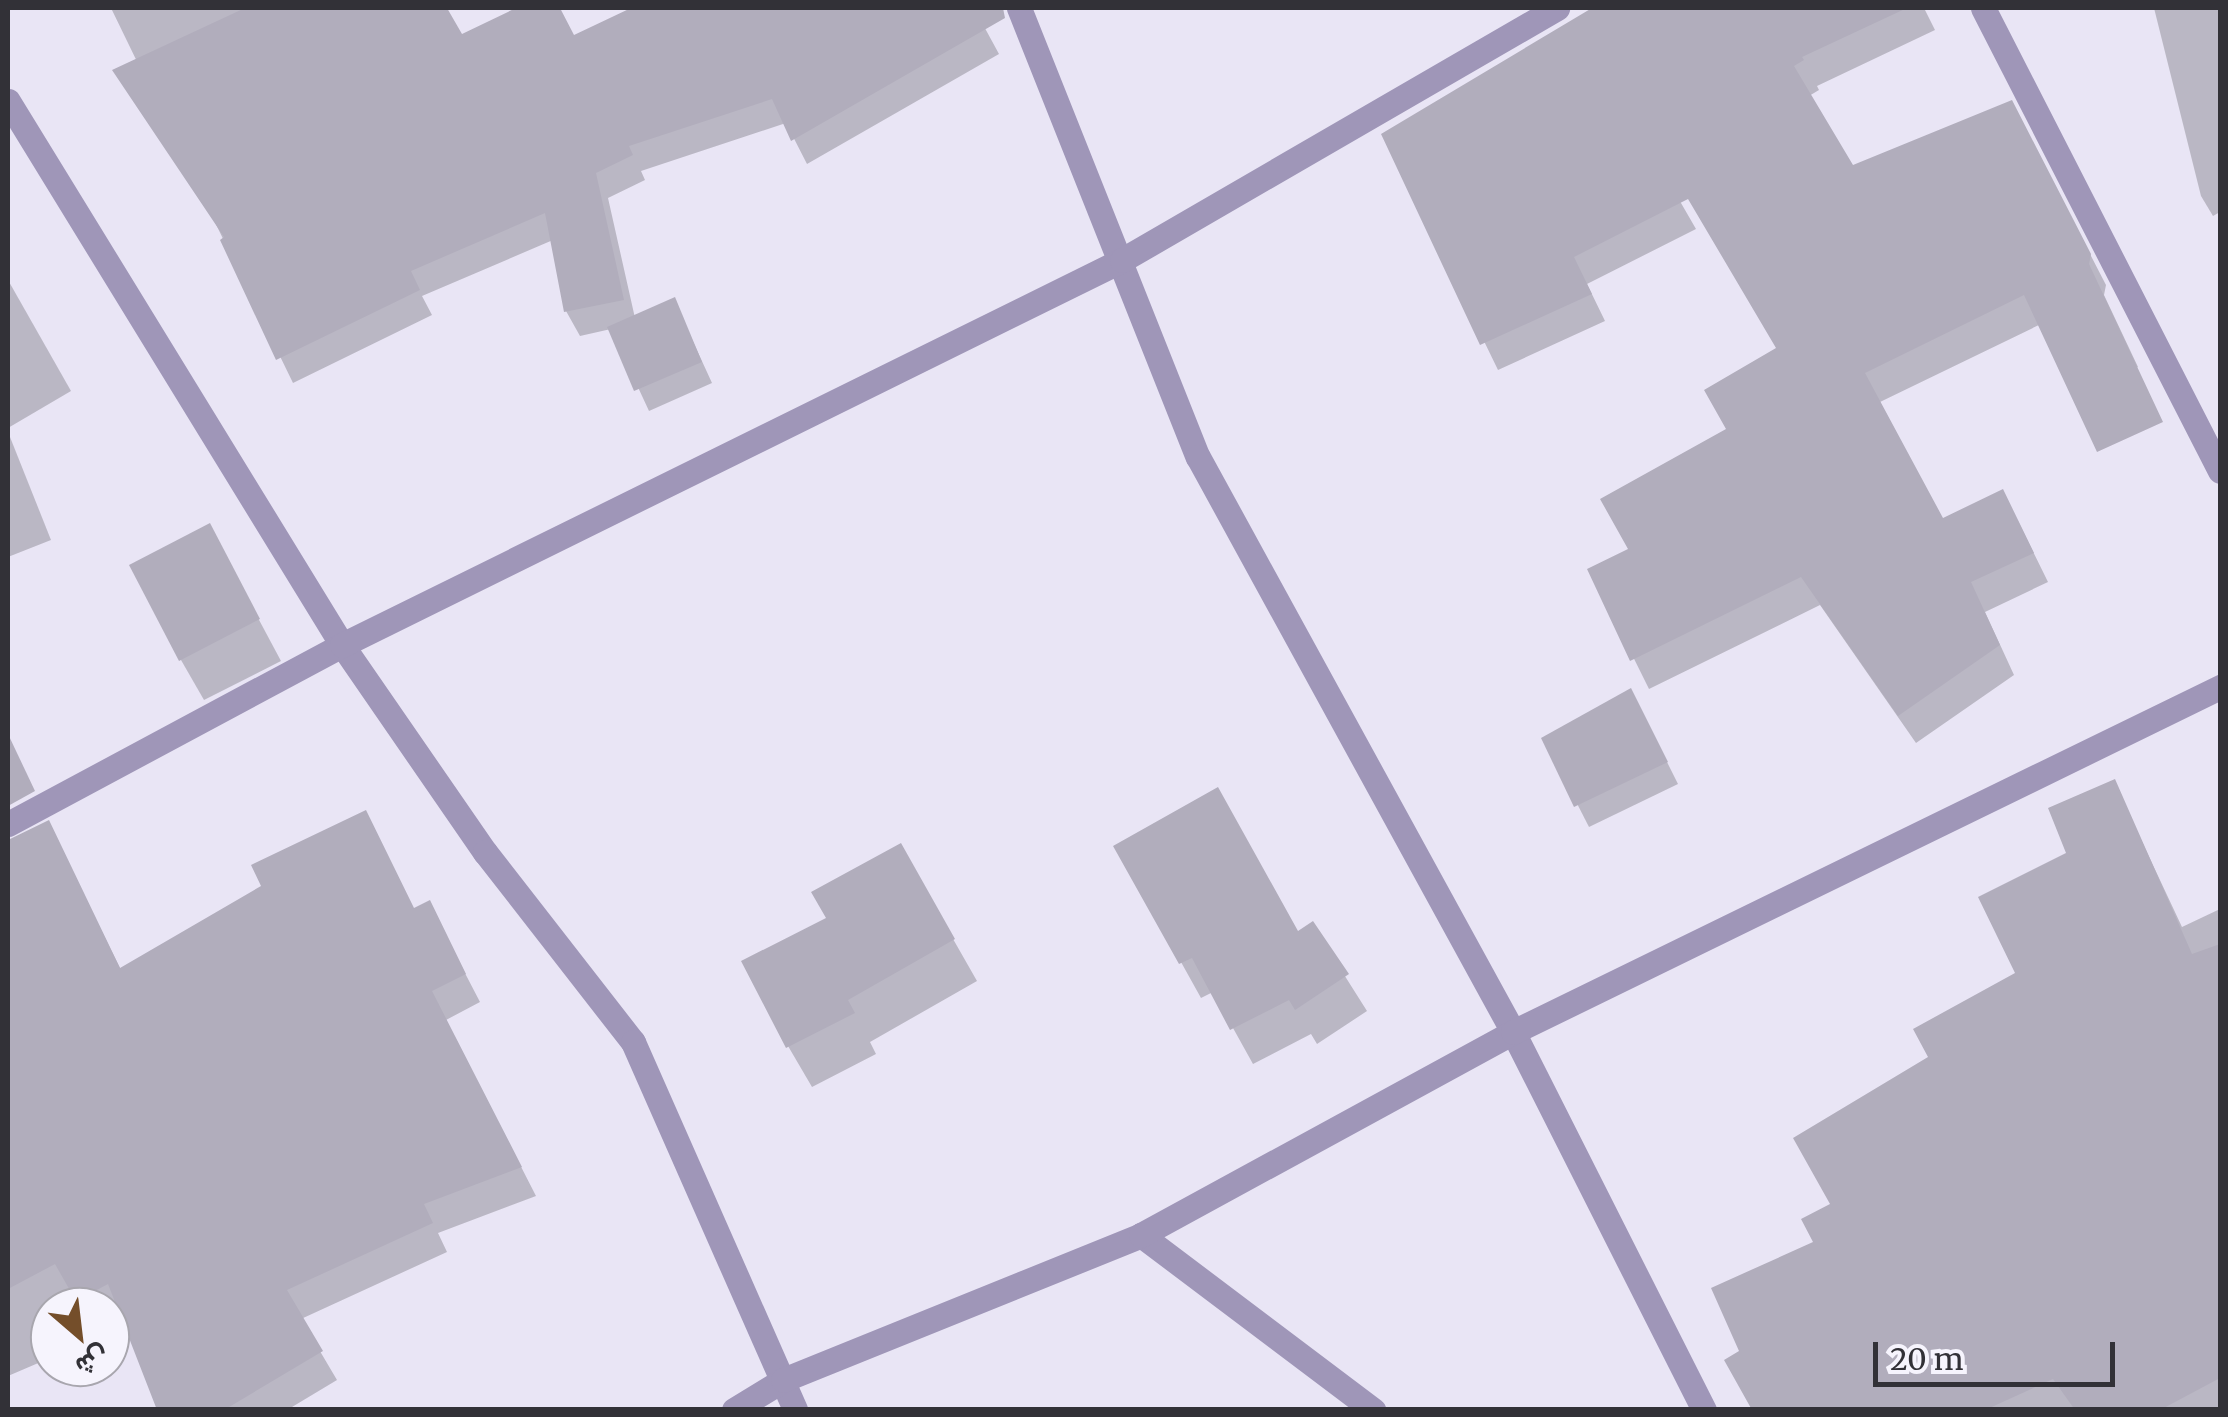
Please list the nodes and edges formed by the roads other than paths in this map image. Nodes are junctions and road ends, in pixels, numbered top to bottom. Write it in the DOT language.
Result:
graph roads {
  1 [pos="1019,8"];
  2 [pos="1557,8"];
  3 [pos="1983,8"];
  4 [pos="8,101"];
  5 [pos="1122,260"];
  6 [pos="2220,471"];
  7 [pos="342,645"];
  8 [pos="2220,687"];
  9 [pos="8,824"];
  10 [pos="1513,1032"];
  11 [pos="1141,1235"];
  12 [pos="783,1380"];
  13 [pos="734,1410"];
  14 [pos="795,1410"];
  15 [pos="1373,1410"];
  16 [pos="1704,1410"];
  1 -- 5 [label="street"];
  2 -- 5 [label="street"];
  3 -- 6 [label="street"];
  4 -- 7 [label="street"];
  5 -- 7 [label="street"];
  5 -- 10 [label="street"];
  7 -- 9 [label="street"];
  7 -- 12 [label="street"];
  8 -- 10 [label="street"];
  10 -- 11 [label="street"];
  10 -- 16 [label="street"];
  11 -- 12 [label="street"];
  11 -- 15 [label="street"];
  12 -- 13 [label="street"];
  12 -- 14 [label="street"];
}
